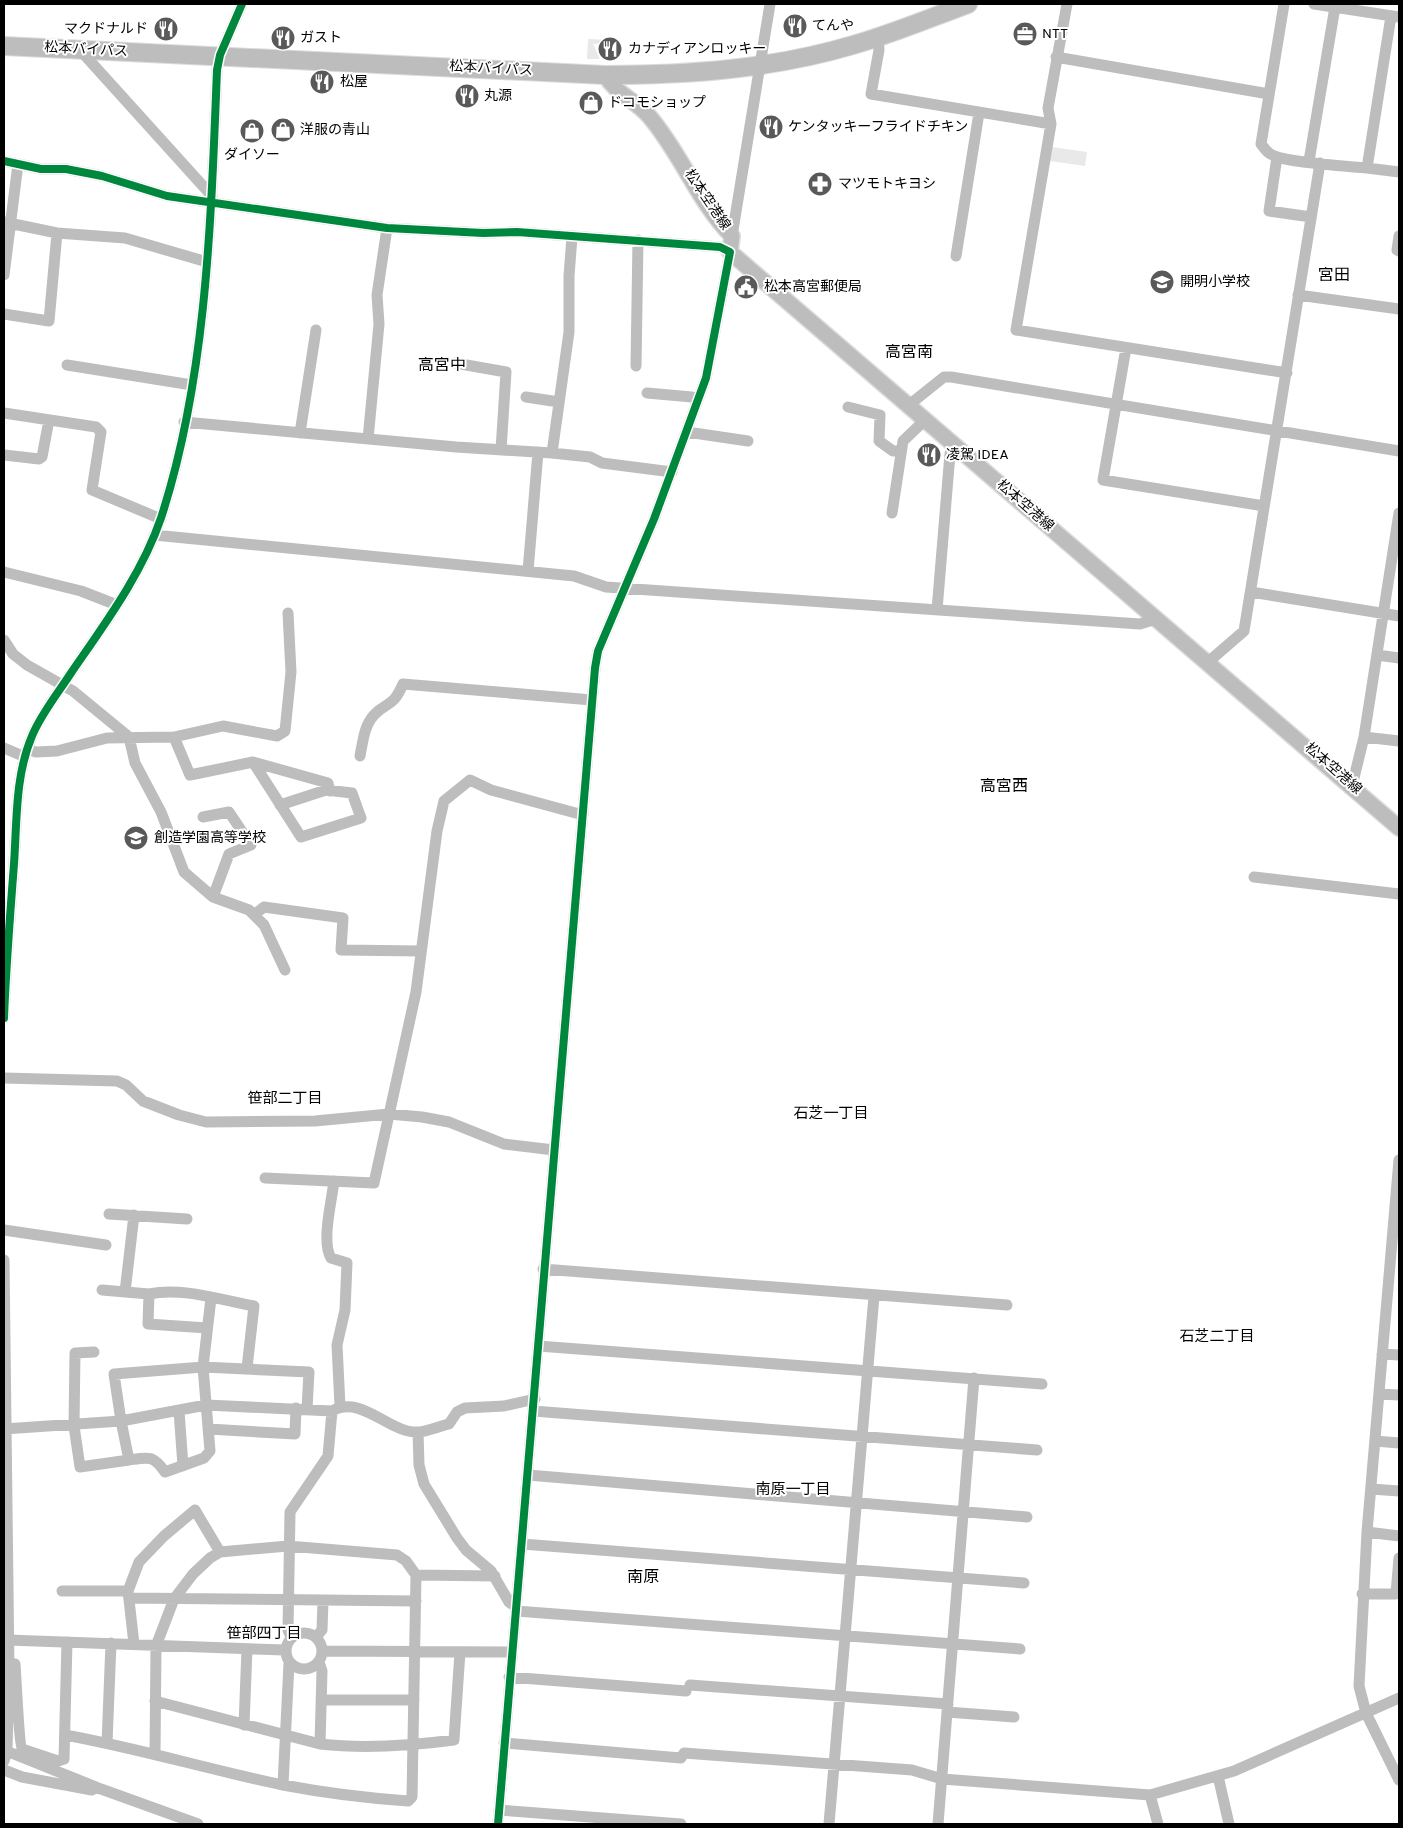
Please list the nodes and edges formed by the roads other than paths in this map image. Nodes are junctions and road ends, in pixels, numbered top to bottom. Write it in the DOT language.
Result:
graph roads {
  1 [pos="242,4"];
  2 [pos="770,4"];
  3 [pos="968,4"];
  4 [pos="1067,4"];
  5 [pos="1284,4"];
  6 [pos="1314,4"];
  7 [pos="1335,7"];
  8 [pos="1395,16"];
  9 [pos="878,38"];
  10 [pos="4,46"];
  11 [pos="80,50"];
  12 [pos="220,55"];
  13 [pos="1056,57"];
  14 [pos="760,65"];
  15 [pos="605,75"];
  16 [pos="1269,94"];
  17 [pos="979,113"];
  18 [pos="1051,124"];
  19 [pos="1277,157"];
  20 [pos="4,161"];
  21 [pos="1314,162"];
  22 [pos="18,164"];
  23 [pos="1367,168"];
  24 [pos="1399,172"];
  25 [pos="212,199"];
  26 [pos="1311,218"];
  27 [pos="7,223"];
  28 [pos="386,228"];
  29 [pos="57,233"];
  30 [pos="732,236"];
  31 [pos="1399,236"];
  32 [pos="572,237"];
  33 [pos="638,240"];
  34 [pos="1399,251"];
  35 [pos="730,252"];
  36 [pos="956,256"];
  37 [pos="207,262"];
  38 [pos="4,275"];
  39 [pos="1298,295"];
  40 [pos="1399,310"];
  41 [pos="4,314"];
  42 [pos="316,330"];
  43 [pos="1126,348"];
  44 [pos="455,364"];
  45 [pos="66,365"];
  46 [pos="636,366"];
  47 [pos="1287,372"];
  48 [pos="192,385"];
  49 [pos="647,393"];
  50 [pos="526,397"];
  51 [pos="692,397"];
  52 [pos="559,402"];
  53 [pos="909,405"];
  54 [pos="1115,405"];
  55 [pos="848,406"];
  56 [pos="4,413"];
  57 [pos="926,419"];
  58 [pos="49,420"];
  59 [pos="184,422"];
  60 [pos="1278,430"];
  61 [pos="687,432"];
  62 [pos="300,433"];
  63 [pos="368,439"];
  64 [pos="748,441"];
  65 [pos="953,444"];
  66 [pos="501,450"];
  67 [pos="901,451"];
  68 [pos="1399,451"];
  69 [pos="538,452"];
  70 [pos="552,452"];
  71 [pos="4,455"];
  72 [pos="672,472"];
  73 [pos="1264,506"];
  74 [pos="892,513"];
  75 [pos="1399,513"];
  76 [pos="160,519"];
  77 [pos="154,535"];
  78 [pos="528,571"];
  79 [pos="4,572"];
  80 [pos="626,588"];
  81 [pos="1251,592"];
  82 [pos="117,605"];
  83 [pos="937,610"];
  84 [pos="288,613"];
  85 [pos="1384,613"];
  86 [pos="1399,616"];
  87 [pos="1156,619"];
  88 [pos="4,640"];
  89 [pos="1377,655"];
  90 [pos="1399,658"];
  91 [pos="1207,663"];
  92 [pos="63,685"];
  93 [pos="592,700"];
  94 [pos="1364,736"];
  95 [pos="129,737"];
  96 [pos="174,737"];
  97 [pos="1399,742"];
  98 [pos="4,748"];
  99 [pos="26,753"];
  100 [pos="360,756"];
  101 [pos="252,762"];
  102 [pos="1352,786"];
  103 [pos="330,790"];
  104 [pos="280,805"];
  105 [pos="583,815"];
  106 [pos="203,817"];
  107 [pos="1399,828"];
  108 [pos="1254,877"];
  109 [pos="1399,894"];
  110 [pos="213,897"];
  111 [pos="254,914"];
  112 [pos="7,928"];
  113 [pos="421,951"];
  114 [pos="285,970"];
  115 [pos="4,1018"];
  116 [pos="4,1078"];
  117 [pos="389,1114"];
  118 [pos="554,1150"];
  119 [pos="1399,1160"];
  120 [pos="264,1178"];
  121 [pos="334,1181"];
  122 [pos="109,1214"];
  123 [pos="134,1215"];
  124 [pos="187,1219"];
  125 [pos="4,1230"];
  126 [pos="106,1245"];
  127 [pos="4,1260"];
  128 [pos="543,1269"];
  129 [pos="102,1290"];
  130 [pos="125,1292"];
  131 [pos="148,1294"];
  132 [pos="874,1296"];
  133 [pos="211,1298"];
  134 [pos="1007,1305"];
  135 [pos="207,1328"];
  136 [pos="538,1346"];
  137 [pos="94,1352"];
  138 [pos="1382,1354"];
  139 [pos="1399,1355"];
  140 [pos="203,1367"];
  141 [pos="247,1368"];
  142 [pos="868,1370"];
  143 [pos="974,1378"];
  144 [pos="1042,1384"];
  145 [pos="1379,1394"];
  146 [pos="1399,1395"];
  147 [pos="206,1405"];
  148 [pos="534,1405"];
  149 [pos="301,1409"];
  150 [pos="336,1409"];
  151 [pos="179,1410"];
  152 [pos="122,1421"];
  153 [pos="74,1426"];
  154 [pos="5,1429"];
  155 [pos="208,1429"];
  156 [pos="418,1432"];
  157 [pos="862,1438"];
  158 [pos="1375,1441"];
  159 [pos="1399,1442"];
  160 [pos="969,1444"];
  161 [pos="1037,1450"];
  162 [pos="129,1460"];
  163 [pos="184,1466"];
  164 [pos="528,1475"];
  165 [pos="1371,1489"];
  166 [pos="1399,1491"];
  167 [pos="857,1504"];
  168 [pos="963,1512"];
  169 [pos="1027,1517"];
  170 [pos="1367,1532"];
  171 [pos="1399,1536"];
  172 [pos="5,1544"];
  173 [pos="522,1544"];
  174 [pos="288,1546"];
  175 [pos="220,1552"];
  176 [pos="1399,1558"];
  177 [pos="851,1569"];
  178 [pos="416,1575"];
  179 [pos="495,1576"];
  180 [pos="126,1578"];
  181 [pos="958,1579"];
  182 [pos="1024,1583"];
  183 [pos="62,1591"];
  184 [pos="128,1594"];
  185 [pos="1362,1594"];
  186 [pos="174,1599"];
  187 [pos="288,1600"];
  188 [pos="323,1601"];
  189 [pos="416,1601"];
  190 [pos="6,1609"];
  191 [pos="516,1609"];
  192 [pos="291,1637"];
  193 [pos="316,1637"];
  194 [pos="845,1637"];
  195 [pos="11,1640"];
  196 [pos="67,1642"];
  197 [pos="111,1643"];
  198 [pos="134,1644"];
  199 [pos="953,1645"];
  200 [pos="156,1646"];
  201 [pos="247,1649"];
  202 [pos="1020,1649"];
  203 [pos="285,1650"];
  204 [pos="415,1652"];
  205 [pos="460,1652"];
  206 [pos="511,1652"];
  207 [pos="320,1656"];
  208 [pos="289,1662"];
  209 [pos="509,1677"];
  210 [pos="6,1680"];
  211 [pos="840,1696"];
  212 [pos="1399,1698"];
  213 [pos="321,1700"];
  214 [pos="414,1700"];
  215 [pos="155,1702"];
  216 [pos="948,1708"];
  217 [pos="1366,1712"];
  218 [pos="1014,1717"];
  219 [pos="244,1725"];
  220 [pos="285,1734"];
  221 [pos="65,1735"];
  222 [pos="106,1742"];
  223 [pos="320,1744"];
  224 [pos="504,1744"];
  225 [pos="414,1745"];
  226 [pos="155,1754"];
  227 [pos="5,1755"];
  228 [pos="834,1766"];
  229 [pos="4,1770"];
  230 [pos="1218,1776"];
  231 [pos="942,1779"];
  232 [pos="1399,1780"];
  233 [pos="283,1785"];
  234 [pos="102,1789"];
  235 [pos="1150,1795"];
  236 [pos="499,1810"];
  237 [pos="198,1824"];
  238 [pos="498,1824"];
  239 [pos="681,1824"];
  240 [pos="829,1824"];
  241 [pos="938,1824"];
  242 [pos="1158,1824"];
  243 [pos="1229,1824"];
  1 -- 12 [label="street"];
  2 -- 14 [label="street"];
  3 -- 9 [label="highway, 松本バイパス"];
  4 -- 13 [label="street"];
  5 -- 16 [label="street"];
  6 -- 7 [label="street"];
  7 -- 8 [label="street"];
  7 -- 21 [label="street"];
  8 -- 23 [label="street"];
  9 -- 14 [label="highway, 松本バイパス"];
  9 -- 17 [label="street"];
  10 -- 11 [label="highway, 松本バイパス"];
  11 -- 12 [label="highway, 松本バイパス"];
  11 -- 25 [label="street"];
  12 -- 15 [label="highway, 松本バイパス"];
  12 -- 25 [label="street"];
  13 -- 16 [label="street"];
  13 -- 18 [label="street"];
  14 -- 15 [label="highway, 松本バイパス"];
  14 -- 30 [label="street"];
  15 -- 30 [label="main road, 松本空港線"];
  16 -- 19 [label="street"];
  17 -- 18 [label="street"];
  17 -- 36 [label="street"];
  18 -- 43 [label="street"];
  19 -- 21 [label="street"];
  19 -- 26 [label="street"];
  20 -- 22 [label="street"];
  21 -- 23 [label="street"];
  21 -- 26 [label="street"];
  22 -- 25 [label="street"];
  22 -- 27 [label="street"];
  23 -- 24 [label="street"];
  25 -- 28 [label="street"];
  25 -- 37 [label="street"];
  26 -- 39 [label="street"];
  27 -- 29 [label="street"];
  27 -- 38 [label="street"];
  28 -- 32 [label="street"];
  28 -- 63 [label="street"];
  29 -- 37 [label="street"];
  29 -- 41 [label="street"];
  30 -- 35 [label="main road, 松本空港線"];
  31 -- 34 [label="street"];
  32 -- 33 [label="street"];
  32 -- 52 [label="street"];
  33 -- 35 [label="street"];
  33 -- 46 [label="street"];
  35 -- 53 [label="main road, 松本空港線"];
  35 -- 61 [label="street"];
  37 -- 48 [label="street"];
  39 -- 40 [label="street"];
  39 -- 47 [label="street"];
  42 -- 62 [label="street"];
  43 -- 47 [label="street"];
  43 -- 54 [label="street"];
  44 -- 66 [label="street"];
  45 -- 48 [label="street"];
  47 -- 60 [label="street"];
  48 -- 59 [label="street"];
  49 -- 51 [label="street"];
  50 -- 52 [label="street"];
  52 -- 70 [label="street"];
  53 -- 54 [label="street"];
  53 -- 57 [label="main road, 松本空港線"];
  54 -- 60 [label="street"];
  54 -- 73 [label="street"];
  55 -- 67 [label="street"];
  56 -- 58 [label="street"];
  57 -- 65 [label="main road, 松本空港線"];
  57 -- 67 [label="street"];
  58 -- 71 [label="street"];
  58 -- 76 [label="street"];
  59 -- 62 [label="street"];
  59 -- 76 [label="street"];
  60 -- 68 [label="street"];
  60 -- 73 [label="street"];
  61 -- 64 [label="street"];
  61 -- 72 [label="street"];
  62 -- 63 [label="street"];
  63 -- 66 [label="street"];
  65 -- 83 [label="street"];
  65 -- 87 [label="main road, 松本空港線"];
  66 -- 69 [label="street"];
  67 -- 74 [label="street"];
  69 -- 70 [label="street"];
  69 -- 78 [label="street"];
  70 -- 72 [label="street"];
  72 -- 80 [label="street"];
  73 -- 81 [label="street"];
  75 -- 85 [label="street"];
  76 -- 77 [label="street"];
  77 -- 78 [label="street"];
  77 -- 82 [label="street"];
  78 -- 80 [label="street"];
  79 -- 82 [label="street"];
  80 -- 83 [label="street"];
  80 -- 93 [label="street"];
  81 -- 85 [label="street"];
  81 -- 91 [label="street"];
  82 -- 92 [label="street"];
  83 -- 87 [label="street"];
  84 -- 96 [label="street"];
  85 -- 86 [label="street"];
  85 -- 89 [label="street"];
  87 -- 91 [label="main road, 松本空港線"];
  88 -- 92 [label="street"];
  89 -- 90 [label="street"];
  89 -- 94 [label="street"];
  91 -- 102 [label="main road, 松本空港線"];
  92 -- 95 [label="street"];
  92 -- 99 [label="street"];
  93 -- 100 [label="street"];
  93 -- 105 [label="street"];
  94 -- 97 [label="street"];
  94 -- 102 [label="street"];
  95 -- 96 [label="street"];
  95 -- 99 [label="street"];
  95 -- 110 [label="street"];
  96 -- 101 [label="street"];
  98 -- 99 [label="street"];
  99 -- 112 [label="street"];
  101 -- 103 [label="street"];
  101 -- 104 [label="street"];
  102 -- 107 [label="main road, 松本空港線"];
  103 -- 104 [label="street"];
  103 -- 104 [label="street"];
  105 -- 113 [label="street"];
  105 -- 118 [label="street"];
  106 -- 110 [label="street"];
  108 -- 109 [label="street"];
  110 -- 111 [label="street"];
  111 -- 113 [label="street"];
  111 -- 114 [label="street"];
  112 -- 115 [label="street"];
  113 -- 117 [label="street"];
  116 -- 117 [label="street"];
  117 -- 118 [label="street"];
  117 -- 121 [label="street"];
  118 -- 128 [label="street"];
  119 -- 138 [label="street"];
  120 -- 121 [label="street"];
  121 -- 150 [label="street"];
  122 -- 123 [label="street"];
  123 -- 124 [label="street"];
  123 -- 130 [label="street"];
  125 -- 126 [label="street"];
  127 -- 154 [label="street"];
  128 -- 132 [label="street"];
  128 -- 136 [label="street"];
  129 -- 130 [label="street"];
  130 -- 131 [label="street"];
  131 -- 133 [label="street"];
  131 -- 135 [label="street"];
  132 -- 134 [label="street"];
  132 -- 142 [label="street"];
  133 -- 135 [label="street"];
  133 -- 141 [label="street"];
  135 -- 140 [label="street"];
  136 -- 142 [label="street"];
  136 -- 148 [label="street"];
  137 -- 153 [label="street"];
  138 -- 139 [label="street"];
  138 -- 145 [label="street"];
  140 -- 141 [label="street"];
  140 -- 147 [label="street"];
  140 -- 152 [label="street"];
  141 -- 149 [label="street"];
  142 -- 143 [label="street"];
  142 -- 157 [label="street"];
  143 -- 144 [label="street"];
  143 -- 160 [label="street"];
  145 -- 146 [label="street"];
  145 -- 158 [label="street"];
  147 -- 149 [label="street"];
  147 -- 151 [label="street"];
  147 -- 155 [label="street"];
  148 -- 156 [label="street"];
  148 -- 157 [label="street"];
  148 -- 164 [label="street"];
  149 -- 150 [label="street"];
  149 -- 155 [label="street"];
  150 -- 156 [label="street"];
  150 -- 174 [label="street"];
  151 -- 152 [label="street"];
  151 -- 163 [label="street"];
  152 -- 153 [label="street"];
  152 -- 162 [label="street"];
  153 -- 154 [label="street"];
  153 -- 162 [label="street"];
  154 -- 172 [label="street"];
  155 -- 163 [label="street"];
  156 -- 179 [label="street"];
  157 -- 160 [label="street"];
  157 -- 167 [label="street"];
  158 -- 159 [label="street"];
  158 -- 165 [label="street"];
  160 -- 161 [label="street"];
  160 -- 168 [label="street"];
  162 -- 163 [label="street"];
  164 -- 167 [label="street"];
  164 -- 173 [label="street"];
  165 -- 166 [label="street"];
  165 -- 170 [label="street"];
  167 -- 168 [label="street"];
  167 -- 177 [label="street"];
  168 -- 169 [label="street"];
  168 -- 181 [label="street"];
  170 -- 171 [label="street"];
  170 -- 185 [label="street"];
  172 -- 190 [label="street"];
  173 -- 177 [label="street"];
  173 -- 191 [label="street"];
  174 -- 175 [label="street"];
  174 -- 178 [label="street"];
  174 -- 187 [label="street"];
  175 -- 184 [label="street"];
  175 -- 186 [label="street"];
  176 -- 185 [label="street"];
  177 -- 181 [label="street"];
  177 -- 194 [label="street"];
  178 -- 179 [label="street"];
  178 -- 189 [label="street"];
  179 -- 191 [label="street"];
  180 -- 184 [label="street"];
  181 -- 182 [label="street"];
  181 -- 199 [label="street"];
  183 -- 184 [label="street"];
  184 -- 186 [label="street"];
  184 -- 198 [label="street"];
  185 -- 217 [label="street"];
  186 -- 187 [label="street"];
  186 -- 200 [label="street"];
  187 -- 188 [label="street"];
  187 -- 192 [label="street"];
  188 -- 189 [label="street"];
  188 -- 193 [label="street"];
  189 -- 204 [label="street"];
  190 -- 195 [label="street"];
  191 -- 194 [label="street"];
  191 -- 206 [label="street"];
  192 -- 193 [label="street"];
  192 -- 203 [label="street"];
  193 -- 207 [label="street"];
  194 -- 199 [label="street"];
  194 -- 211 [label="street"];
  195 -- 196 [label="street"];
  195 -- 210 [label="street"];
  195 -- 221 [label="street"];
  196 -- 197 [label="street"];
  196 -- 221 [label="street"];
  197 -- 198 [label="street"];
  197 -- 222 [label="street"];
  198 -- 200 [label="street"];
  199 -- 202 [label="street"];
  199 -- 216 [label="street"];
  200 -- 201 [label="street"];
  200 -- 215 [label="street"];
  201 -- 203 [label="street"];
  201 -- 219 [label="street"];
  203 -- 208 [label="street"];
  204 -- 205 [label="street"];
  204 -- 207 [label="street"];
  204 -- 214 [label="street"];
  205 -- 206 [label="street"];
  205 -- 225 [label="street"];
  206 -- 209 [label="street"];
  207 -- 208 [label="street"];
  207 -- 213 [label="street"];
  208 -- 220 [label="street"];
  209 -- 211 [label="street"];
  209 -- 224 [label="street"];
  210 -- 227 [label="street"];
  211 -- 216 [label="street"];
  211 -- 228 [label="street"];
  212 -- 217 [label="street"];
  213 -- 214 [label="street"];
  213 -- 223 [label="street"];
  214 -- 225 [label="street"];
  215 -- 219 [label="street"];
  215 -- 226 [label="street"];
  216 -- 218 [label="street"];
  216 -- 231 [label="street"];
  217 -- 230 [label="street"];
  217 -- 232 [label="street"];
  219 -- 220 [label="street"];
  220 -- 223 [label="street"];
  220 -- 233 [label="street"];
  221 -- 222 [label="street"];
  222 -- 226 [label="street"];
  223 -- 225 [label="street"];
  224 -- 228 [label="street"];
  224 -- 236 [label="street"];
  225 -- 233 [label="street"];
  226 -- 233 [label="street"];
  227 -- 234 [label="street"];
  228 -- 231 [label="street"];
  228 -- 240 [label="street"];
  229 -- 234 [label="street"];
  230 -- 235 [label="street"];
  230 -- 243 [label="street"];
  231 -- 235 [label="street"];
  231 -- 241 [label="street"];
  234 -- 237 [label="street"];
  235 -- 242 [label="street"];
  236 -- 238 [label="street"];
  236 -- 239 [label="street"];
}
